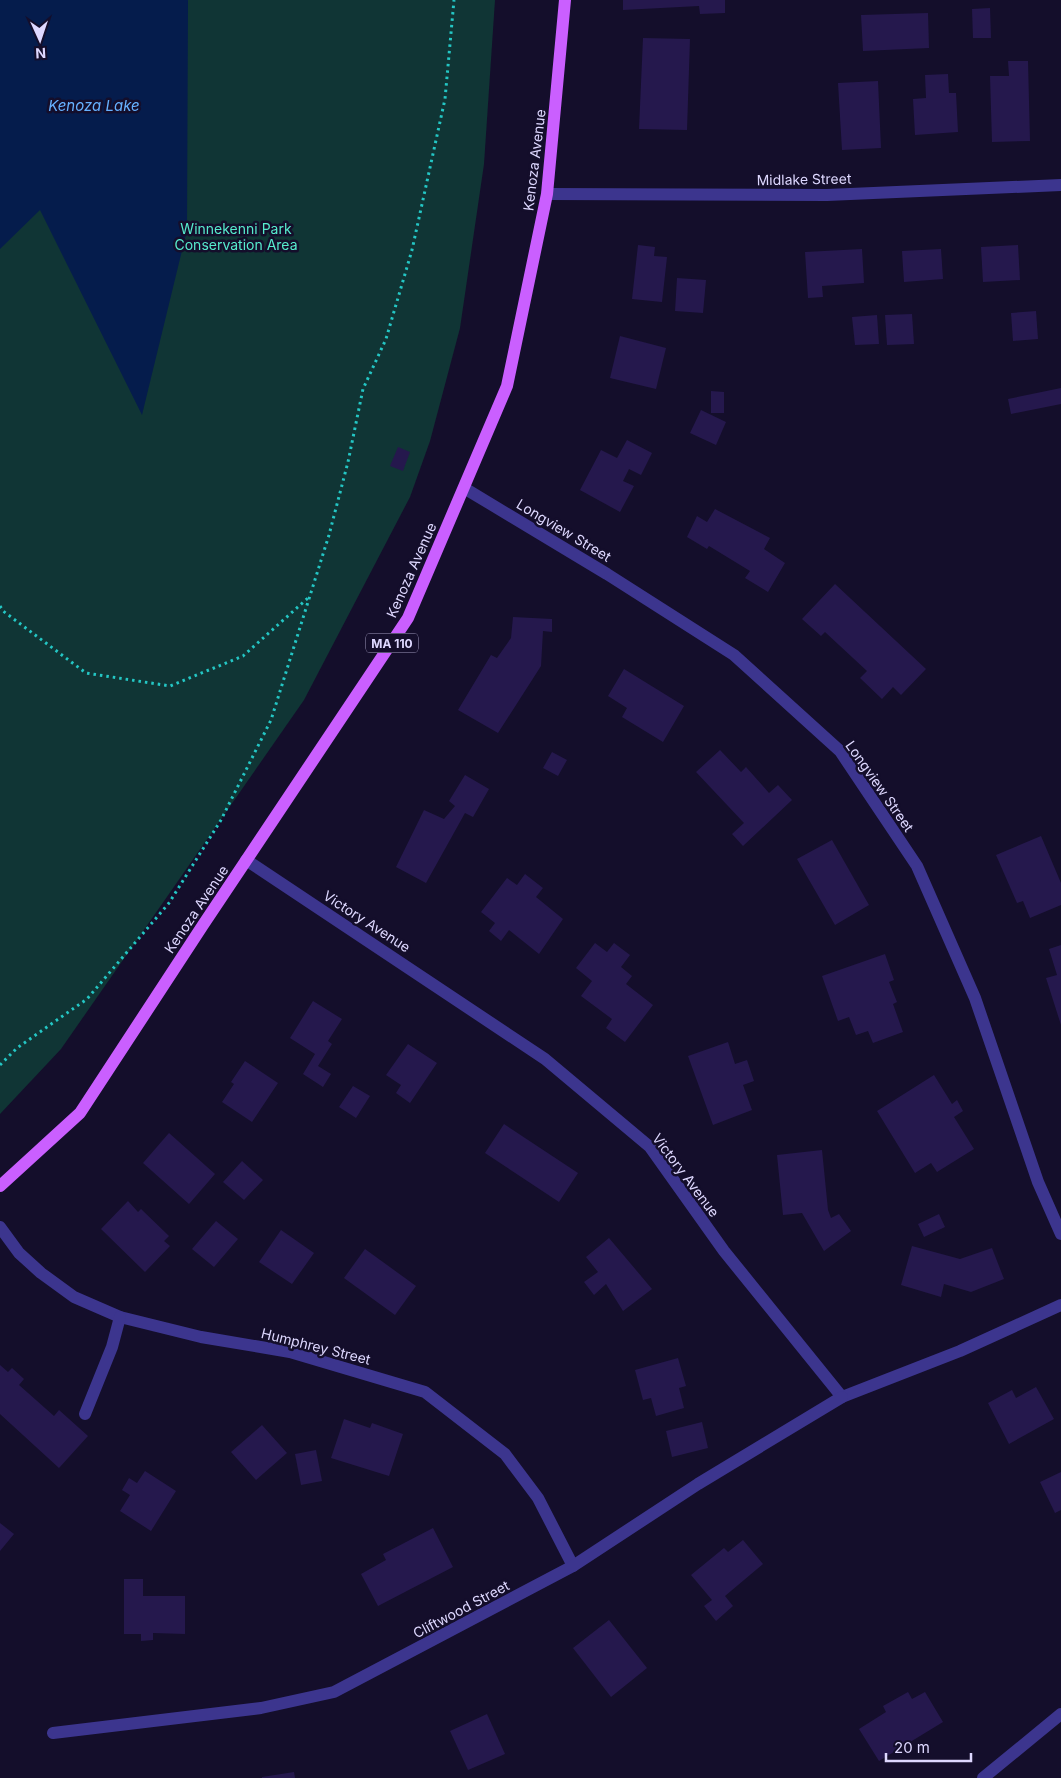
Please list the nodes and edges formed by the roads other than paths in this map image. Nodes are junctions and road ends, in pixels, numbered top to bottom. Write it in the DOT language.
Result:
graph roads {
  1 [pos="565,0"];
  2 [pos="1061,185"];
  3 [pos="547,194"];
  4 [pos="464,488"];
  5 [pos="246,860"];
  6 [pos="0,1186"];
  7 [pos="0,1227"];
  8 [pos="1061,1234"];
  9 [pos="1061,1305"];
  10 [pos="120,1317"];
  11 [pos="842,1397"];
  12 [pos="85,1414"];
  13 [pos="573,1566"];
  14 [pos="1061,1714"];
  15 [pos="53,1733"];
  16 [pos="983,1778"];
  1 -- 3 [label="main road, Kenoza Avenue / MA 110"];
  2 -- 3 [label="street, Midlake Street"];
  3 -- 4 [label="main road, Kenoza Avenue / MA 110"];
  4 -- 5 [label="main road, Kenoza Avenue / MA 110"];
  4 -- 8 [label="street, Longview Street"];
  5 -- 6 [label="main road, Kenoza Avenue / MA 110"];
  5 -- 11 [label="street, Victory Avenue"];
  7 -- 10 [label="street, Humphrey Street"];
  9 -- 11 [label="street"];
  10 -- 12 [label="street"];
  10 -- 13 [label="street, Humphrey Street"];
  11 -- 13 [label="street, Cliftwood Street"];
  13 -- 15 [label="street, Cliftwood Street"];
  14 -- 16 [label="street"];
}
